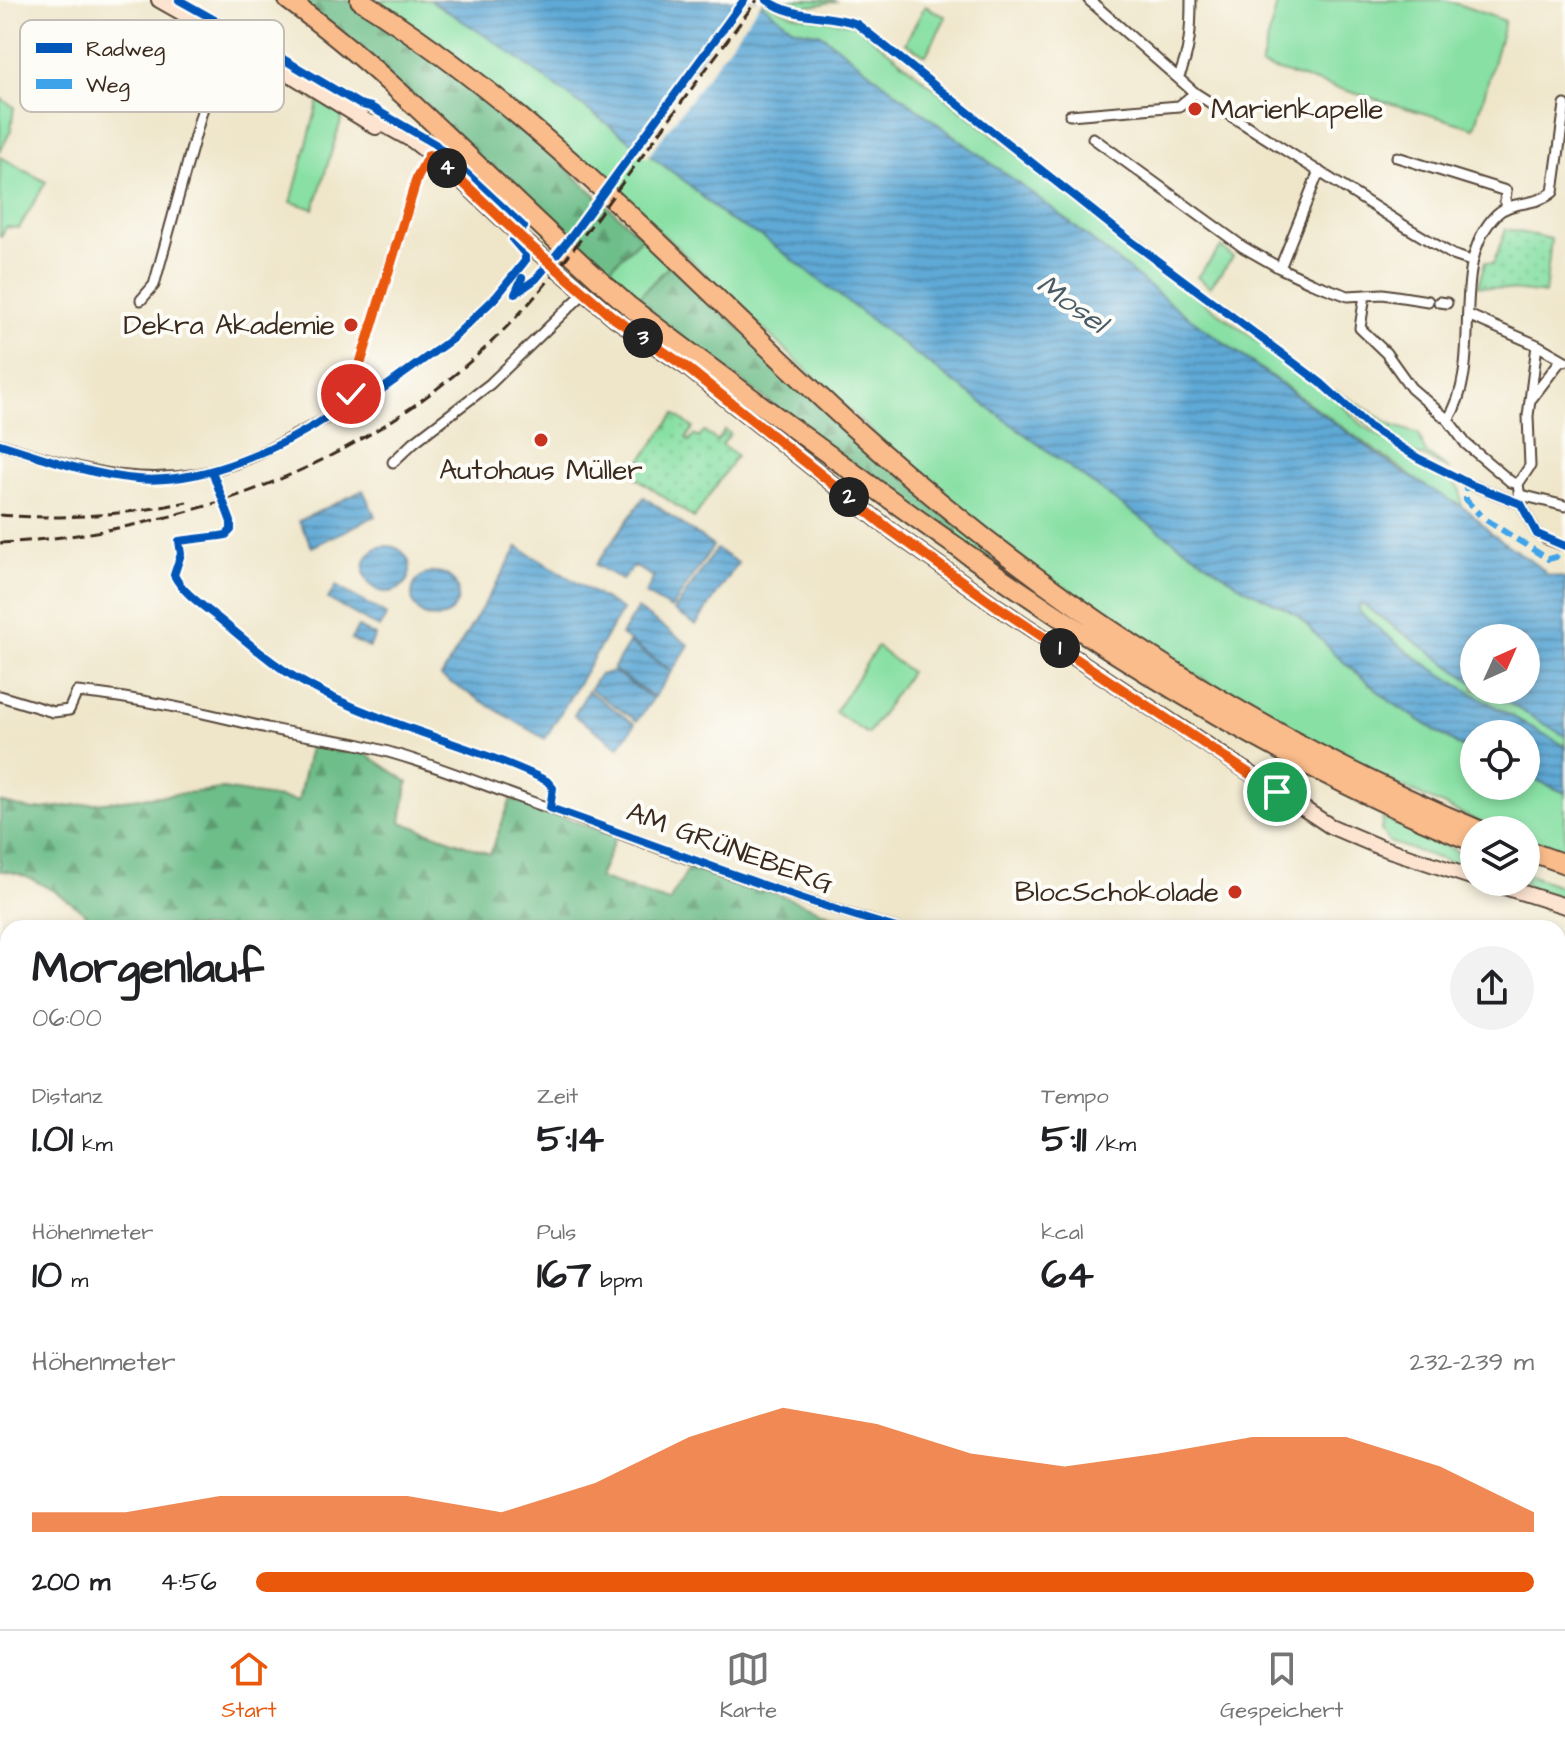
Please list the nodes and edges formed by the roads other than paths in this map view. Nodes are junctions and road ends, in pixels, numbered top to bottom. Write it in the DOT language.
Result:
graph roads {
  1 [pos="159,0"];
  2 [pos="288,0"];
  3 [pos="360,0"];
  4 [pos="1089,0"];
  5 [pos="1191,0"];
  6 [pos="196,20"];
  7 [pos="284,71"];
  8 [pos="1178,78"];
  9 [pos="1195,93"];
  10 [pos="1565,105"];
  11 [pos="202,112"];
  12 [pos="1070,115"];
  13 [pos="1093,138"];
  14 [pos="429,155"];
  15 [pos="1397,157"];
  16 [pos="1319,171"];
  17 [pos="1560,188"];
  18 [pos="1508,206"];
  19 [pos="1471,261"];
  20 [pos="1280,268"];
  21 [pos="584,293"];
  22 [pos="1365,295"];
  23 [pos="141,300"];
  24 [pos="1438,302"];
  25 [pos="1468,315"];
  26 [pos="1537,345"];
  27 [pos="1563,361"];
  28 [pos="1532,398"];
  29 [pos="1448,420"];
  30 [pos="0,444"];
  31 [pos="393,462"];
  32 [pos="1472,485"];
  33 [pos="1520,494"];
  34 [pos="1565,506"];
  35 [pos="1562,545"];
  36 [pos="0,696"];
  37 [pos="1460,821"];
  38 [pos="1460,836"];
  39 [pos="1540,855"];
  40 [pos="1565,864"];
  41 [pos="1540,868"];
  42 [pos="1460,873"];
  43 [pos="1565,878"];
  44 [pos="1533,896"];
  45 [pos="1565,906"];
  46 [pos="871,920"];
  1 -- 6 [label="main road"];
  2 -- 38 [label="highway"];
  3 -- 37 [label="highway"];
  4 -- 8 [label="street"];
  5 -- 8 [label="street"];
  7 -- 14 [label="main road"];
  8 -- 9 [label="street"];
  9 -- 12 [label="street"];
  9 -- 16 [label="street"];
  10 -- 17 [label="street"];
  11 -- 23 [label="street"];
  13 -- 20 [label="street"];
  14 -- 21 [label="main road"];
  14 -- 30 [label="street"];
  15 -- 18 [label="street"];
  16 -- 19 [label="street"];
  16 -- 20 [label="street"];
  17 -- 18 [label="street"];
  18 -- 19 [label="street"];
  19 -- 25 [label="street"];
  20 -- 22 [label="street"];
  21 -- 31 [label="street"];
  21 -- 42 [label="main road"];
  22 -- 24 [label="street"];
  22 -- 29 [label="street"];
  25 -- 26 [label="street"];
  25 -- 29 [label="street"];
  26 -- 27 [label="street"];
  26 -- 28 [label="street"];
  27 -- 28 [label="street"];
  28 -- 33 [label="street"];
  29 -- 33 [label="street"];
  32 -- 33 [label="street"];
  33 -- 34 [label="street"];
  33 -- 35 [label="street"];
  36 -- 46 [label="street, AM GRÜNEBERG"];
  39 -- 40 [label="highway"];
  41 -- 43 [label="highway"];
  44 -- 45 [label="main road"];
}
